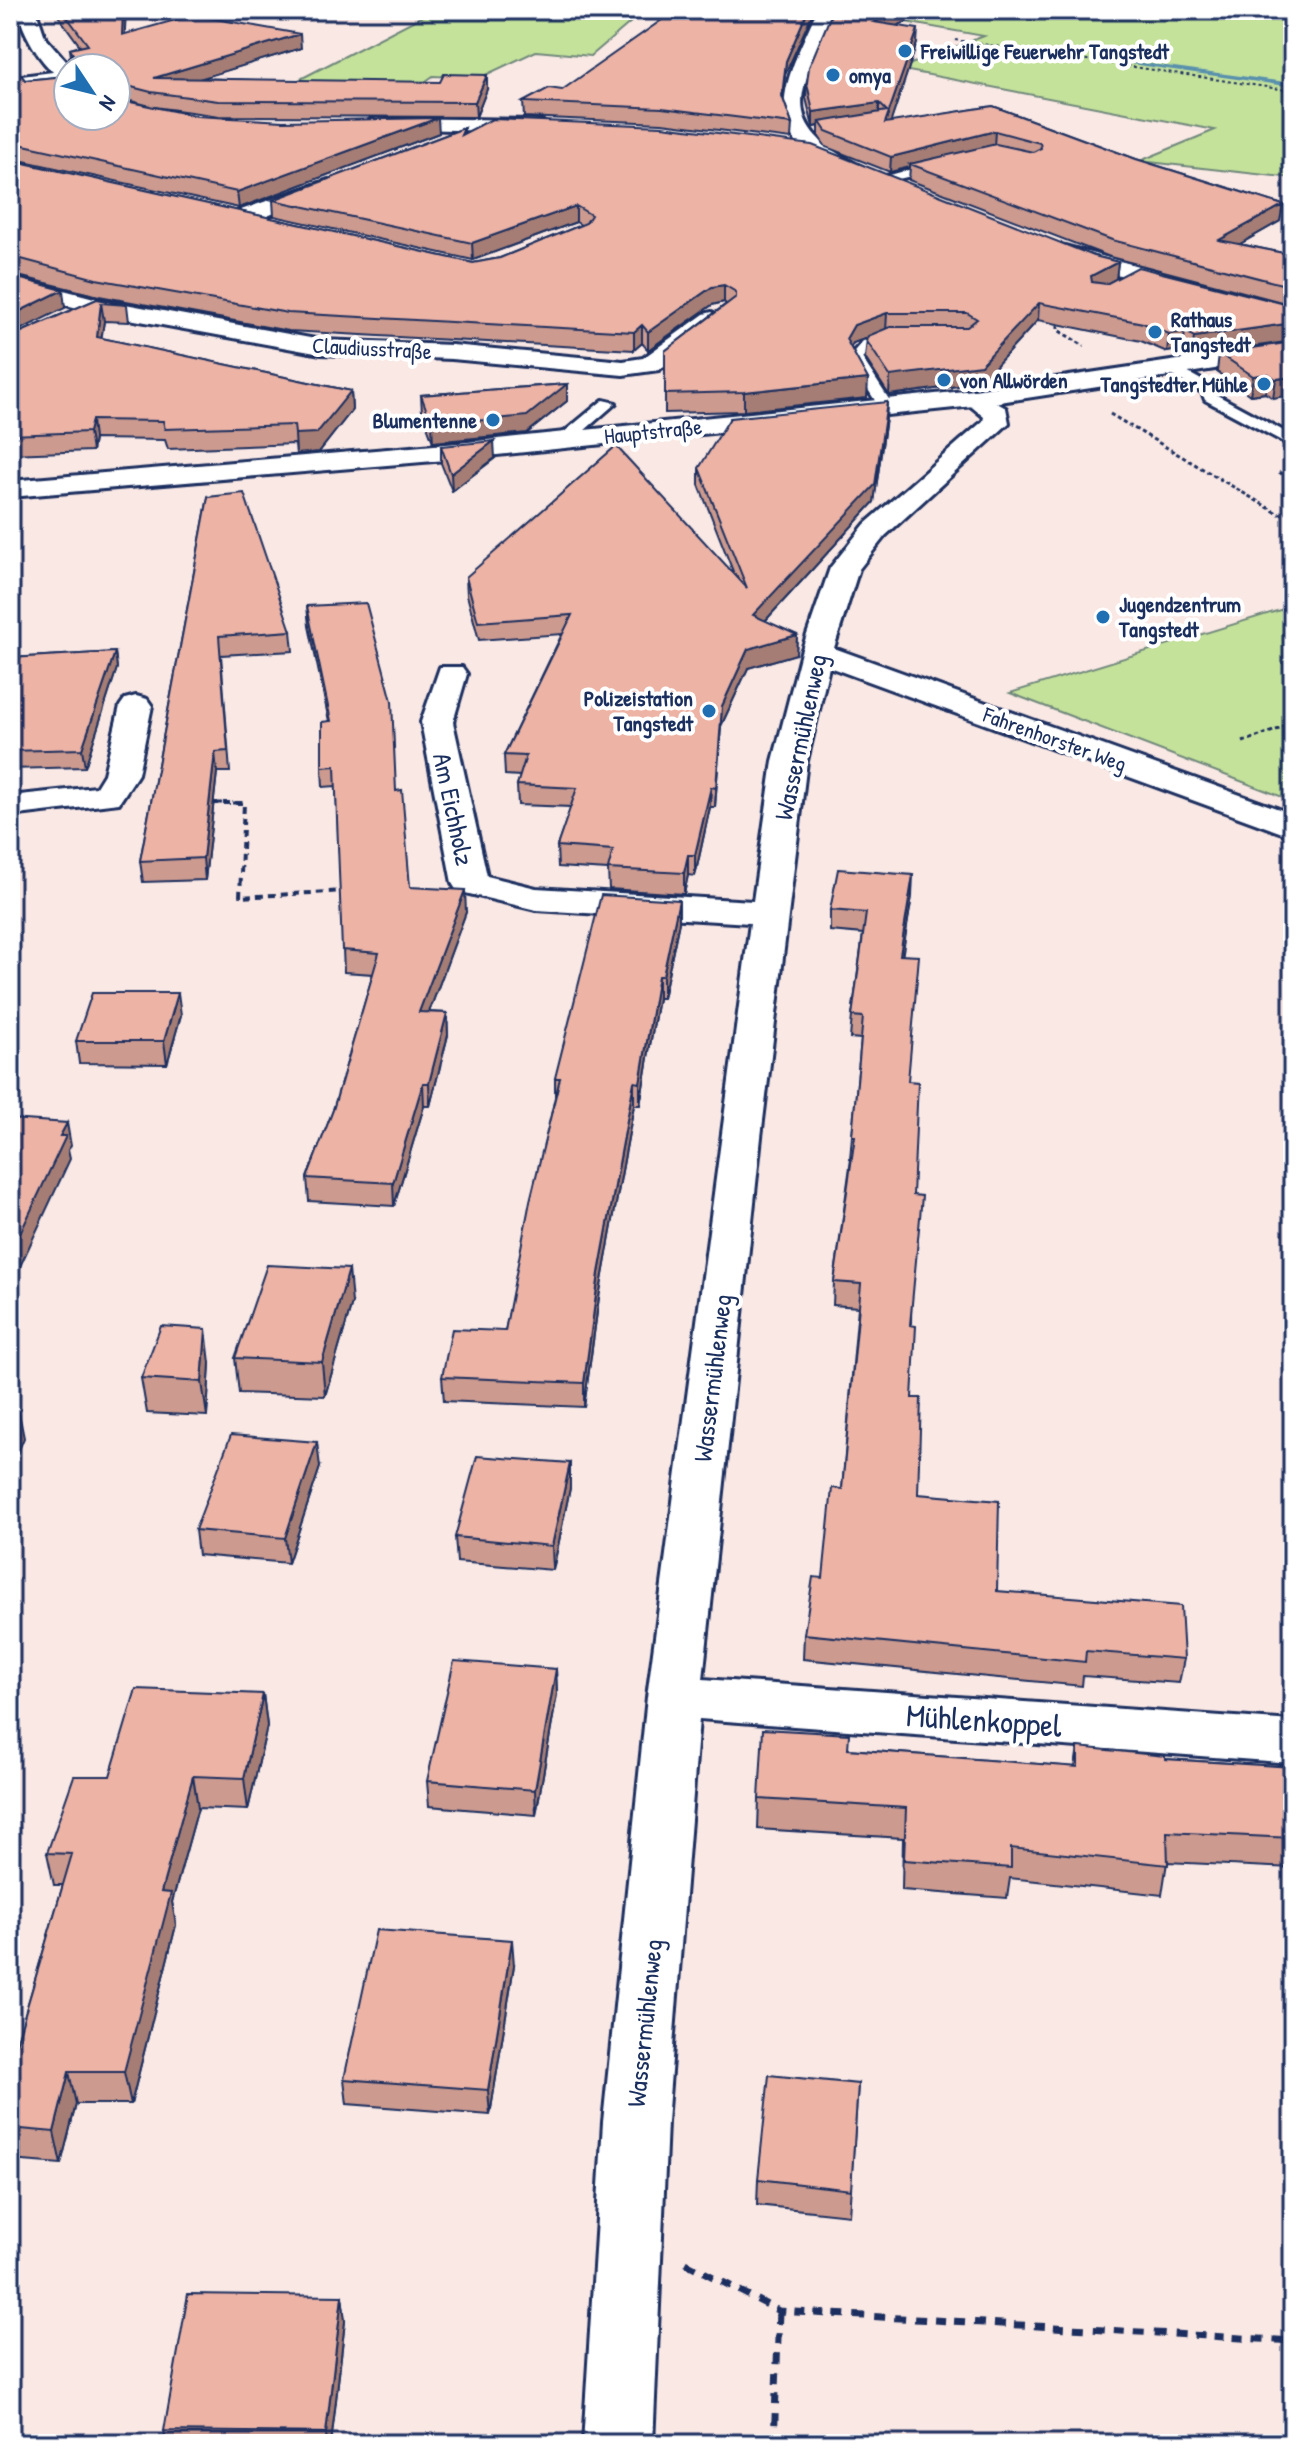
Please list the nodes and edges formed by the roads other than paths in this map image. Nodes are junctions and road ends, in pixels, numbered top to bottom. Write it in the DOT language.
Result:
graph roads {
  1 [pos="27,10"];
  2 [pos="826,10"];
  3 [pos="52,59"];
  4 [pos="357,124"];
  5 [pos="491,124"];
  6 [pos="564,127"];
  7 [pos="433,146"];
  8 [pos="964,159"];
  9 [pos="347,178"];
  10 [pos="878,180"];
  11 [pos="906,191"];
  12 [pos="292,227"];
  13 [pos="1035,242"];
  14 [pos="1140,275"];
  15 [pos="10,283"];
  16 [pos="1098,296"];
  17 [pos="96,306"];
  18 [pos="722,312"];
  19 [pos="1293,315"];
  20 [pos="67,320"];
  21 [pos="918,338"];
  22 [pos="1293,350"];
  23 [pos="1169,368"];
  24 [pos="974,398"];
  25 [pos="608,403"];
  26 [pos="886,407"];
  27 [pos="563,441"];
  28 [pos="1293,442"];
  29 [pos="10,489"];
  30 [pos="817,652"];
  31 [pos="451,674"];
  32 [pos="136,706"];
  33 [pos="10,806"];
  34 [pos="1293,826"];
  35 [pos="770,913"];
  36 [pos="674,1697"];
  37 [pos="1293,1742"];
  38 [pos="618,2444"];
  1 -- 3 [label="street"];
  2 -- 10 [label="street"];
  4 -- 5 [label="street"];
  5 -- 6 [label="street"];
  5 -- 7 [label="street"];
  8 -- 10 [label="lane"];
  9 -- 12 [label="street"];
  10 -- 11 [label="street"];
  13 -- 14 [label="street"];
  14 -- 16 [label="lane"];
  14 -- 19 [label="street"];
  15 -- 17 [label="street, Claudiusstraße"];
  17 -- 18 [label="street, Claudiusstraße"];
  17 -- 20 [label="street"];
  21 -- 26 [label="lane"];
  22 -- 23 [label="street, Hauptstraße"];
  23 -- 24 [label="street, Hauptstraße"];
  23 -- 28 [label="lane"];
  24 -- 26 [label="street, Hauptstraße"];
  24 -- 30 [label="street, Wassermühlenweg"];
  25 -- 27 [label="lane"];
  26 -- 27 [label="street, Hauptstraße"];
  27 -- 29 [label="street, Hauptstraße"];
  30 -- 34 [label="street, Fahrenhorster Weg"];
  30 -- 35 [label="street, Wassermühlenweg"];
  31 -- 35 [label="street, Am Eichholz"];
  32 -- 33 [label="street"];
  35 -- 36 [label="street, Wassermühlenweg"];
  36 -- 37 [label="street, Mühlenkoppel"];
  36 -- 38 [label="street, Wassermühlenweg"];
}
